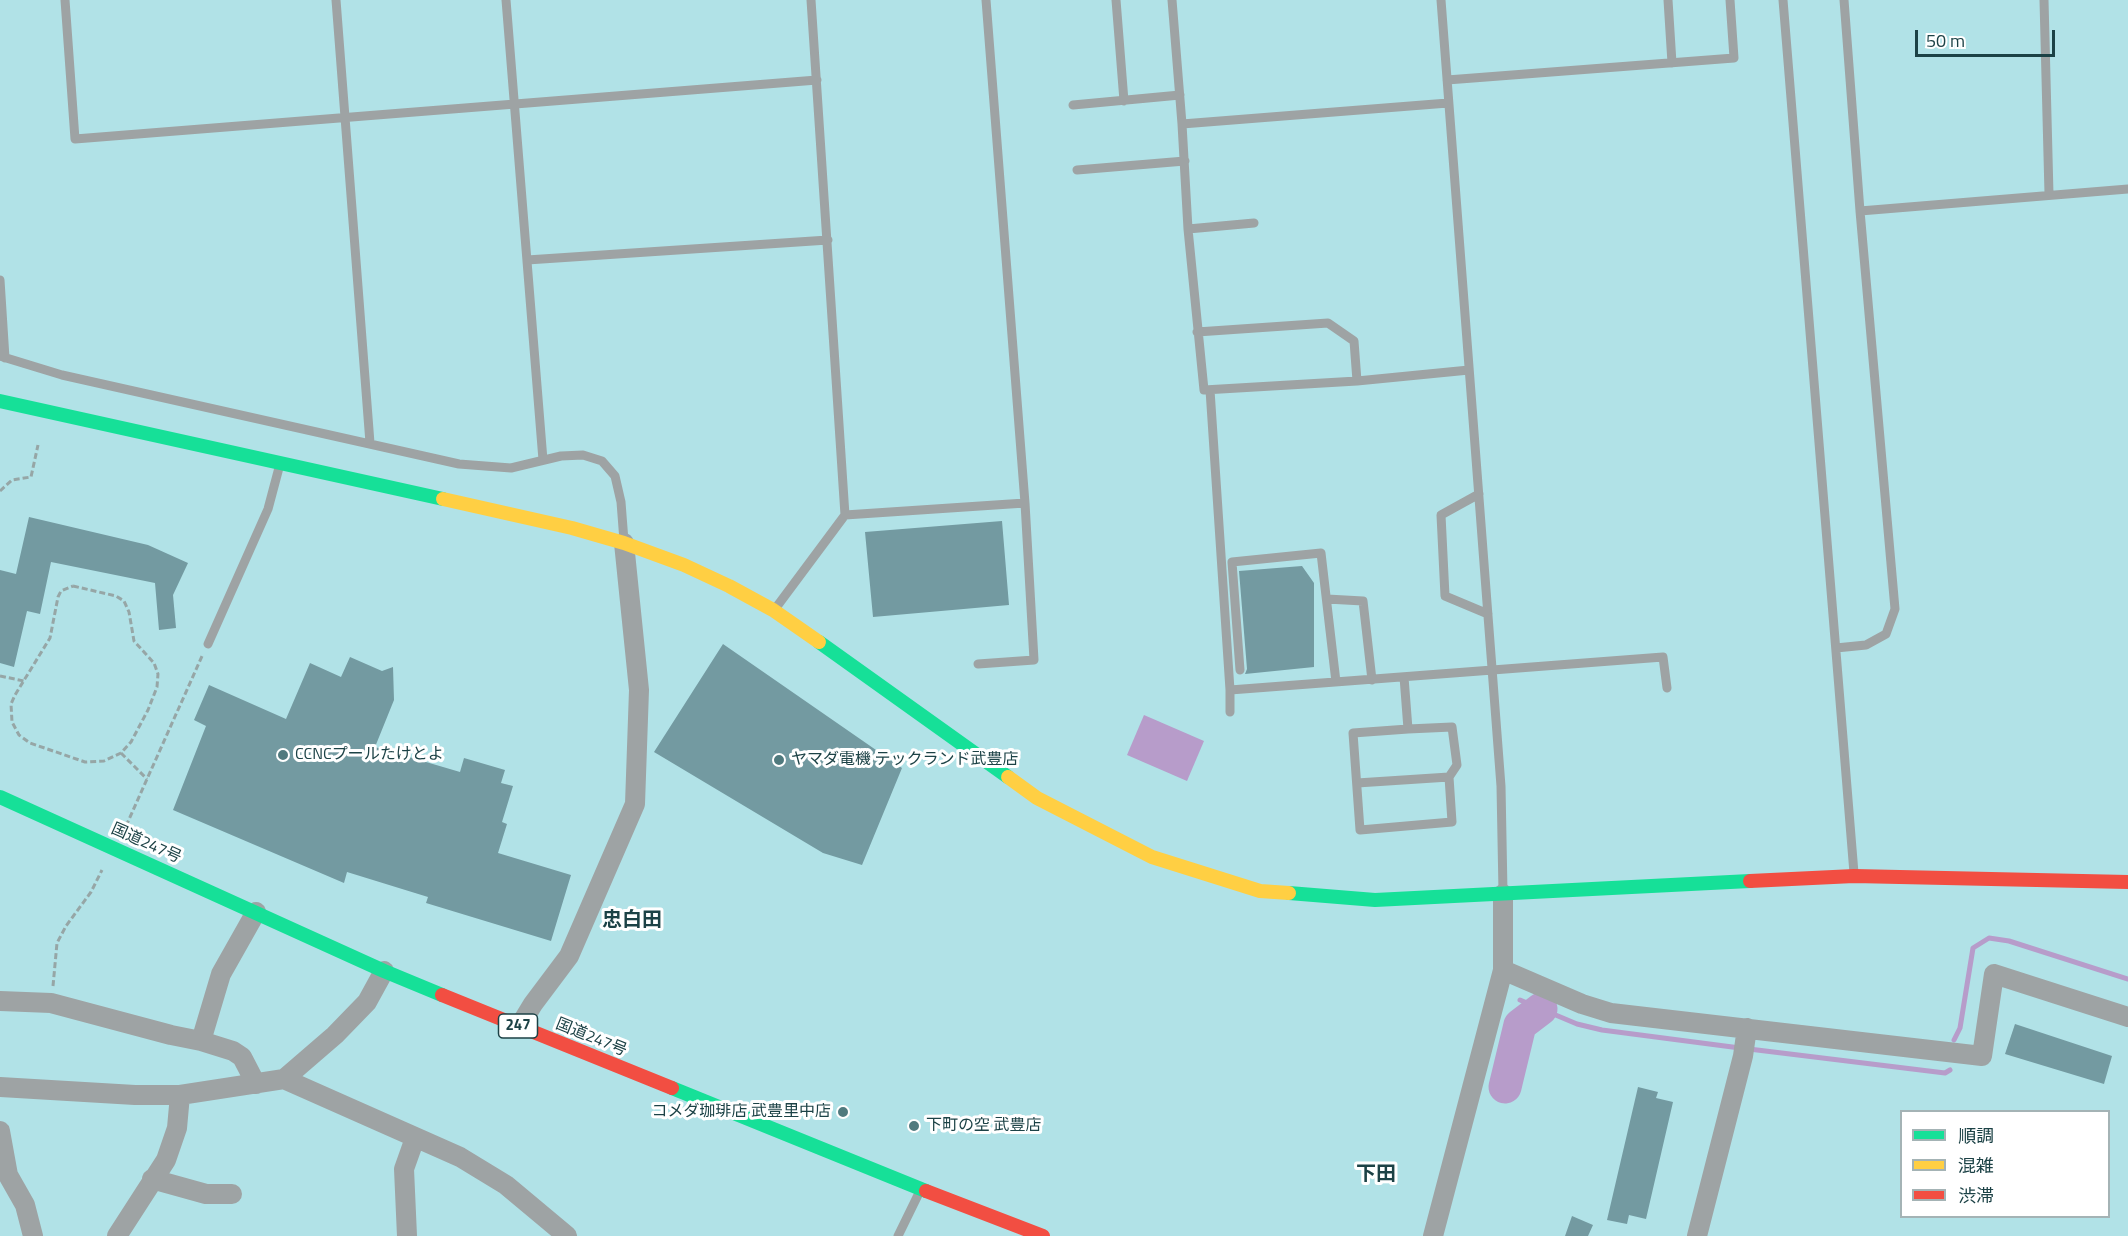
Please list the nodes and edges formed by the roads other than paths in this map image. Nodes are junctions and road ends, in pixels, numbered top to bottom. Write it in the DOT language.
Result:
graph roads {
  1 [pos="64,0"];
  2 [pos="336,0"];
  3 [pos="506,0"];
  4 [pos="811,0"];
  5 [pos="986,0"];
  6 [pos="1116,0"];
  7 [pos="1172,0"];
  8 [pos="1441,0"];
  9 [pos="1668,0"];
  10 [pos="1730,0"];
  11 [pos="1783,0"];
  12 [pos="1845,0"];
  13 [pos="2044,0"];
  14 [pos="1672,63"];
  15 [pos="817,80"];
  16 [pos="1447,80"];
  17 [pos="1180,95"];
  18 [pos="1124,100"];
  19 [pos="1449,103"];
  20 [pos="514,104"];
  21 [pos="1073,105"];
  22 [pos="345,117"];
  23 [pos="1182,124"];
  24 [pos="1185,161"];
  25 [pos="1077,170"];
  26 [pos="2128,189"];
  27 [pos="2049,195"];
  28 [pos="1860,211"];
  29 [pos="1254,222"];
  30 [pos="1188,229"];
  31 [pos="828,240"];
  32 [pos="527,260"];
  33 [pos="0,280"];
  34 [pos="1197,332"];
  35 [pos="2,357"];
  36 [pos="1469,370"];
  37 [pos="1357,381"];
  38 [pos="1210,390"];
  39 [pos="0,400"];
  40 [pos="370,443"];
  41 [pos="543,460"];
  42 [pos="280,462"];
  43 [pos="1479,494"];
  44 [pos="1025,503"];
  45 [pos="845,515"];
  46 [pos="624,543"];
  47 [pos="1327,599"];
  48 [pos="773,610"];
  49 [pos="1488,614"];
  50 [pos="208,645"];
  51 [pos="1836,648"];
  52 [pos="978,664"];
  53 [pos="1239,670"];
  54 [pos="1492,671"];
  55 [pos="1404,677"];
  56 [pos="1372,680"];
  57 [pos="1336,682"];
  58 [pos="1667,688"];
  59 [pos="1230,690"];
  60 [pos="1230,712"];
  61 [pos="1408,729"];
  62 [pos="1449,777"];
  63 [pos="1357,783"];
  64 [pos="1,802"];
  65 [pos="1854,876"];
  66 [pos="2128,882"];
  67 [pos="1503,894"];
  68 [pos="256,912"];
  69 [pos="1503,970"];
  70 [pos="384,971"];
  71 [pos="0,1001"];
  72 [pos="2128,1017"];
  73 [pos="519,1027"];
  74 [pos="201,1041"];
  75 [pos="1745,1041"];
  76 [pos="284,1079"];
  77 [pos="256,1084"];
  78 [pos="0,1088"];
  79 [pos="180,1095"];
  80 [pos="0,1131"];
  81 [pos="415,1138"];
  82 [pos="152,1179"];
  83 [pos="920,1189"];
  84 [pos="232,1194"];
  85 [pos="993,1216"];
  86 [pos="33,1236"];
  87 [pos="117,1236"];
  88 [pos="407,1236"];
  89 [pos="567,1236"];
  90 [pos="898,1236"];
  91 [pos="986,1236"];
  92 [pos="1043,1236"];
  93 [pos="1433,1236"];
  94 [pos="1697,1236"];
  1 -- 22 [label="lane"];
  2 -- 22 [label="lane"];
  3 -- 20 [label="lane"];
  4 -- 15 [label="lane"];
  5 -- 44 [label="lane"];
  6 -- 18 [label="lane"];
  7 -- 17 [label="lane"];
  8 -- 16 [label="lane"];
  9 -- 14 [label="lane"];
  10 -- 14 [label="lane"];
  11 -- 51 [label="lane"];
  12 -- 28 [label="lane"];
  13 -- 27 [label="lane"];
  14 -- 16 [label="lane"];
  15 -- 20 [label="lane"];
  15 -- 31 [label="lane"];
  16 -- 19 [label="lane"];
  17 -- 18 [label="lane"];
  17 -- 23 [label="lane"];
  18 -- 21 [label="lane"];
  19 -- 23 [label="lane"];
  19 -- 36 [label="lane"];
  20 -- 22 [label="lane"];
  20 -- 32 [label="lane"];
  22 -- 40 [label="lane"];
  23 -- 24 [label="lane"];
  24 -- 25 [label="lane"];
  24 -- 30 [label="lane"];
  26 -- 27 [label="lane"];
  27 -- 28 [label="lane"];
  28 -- 51 [label="lane"];
  29 -- 30 [label="lane"];
  30 -- 34 [label="lane"];
  31 -- 32 [label="lane"];
  31 -- 45 [label="lane"];
  32 -- 41 [label="lane"];
  33 -- 35 [label="lane"];
  34 -- 37 [label="lane"];
  34 -- 38 [label="lane"];
  35 -- 40 [label="lane"];
  36 -- 37 [label="lane"];
  36 -- 43 [label="lane"];
  37 -- 38 [label="lane"];
  38 -- 59 [label="lane"];
  39 -- 42 [label="main road"];
  40 -- 41 [label="lane"];
  41 -- 46 [label="lane"];
  42 -- 46 [label="main road"];
  42 -- 50 [label="lane"];
  43 -- 49 [label="lane"];
  43 -- 49 [label="lane"];
  44 -- 45 [label="lane"];
  44 -- 52 [label="lane"];
  45 -- 48 [label="lane"];
  46 -- 48 [label="main road"];
  46 -- 73 [label="street"];
  47 -- 53 [label="lane"];
  47 -- 56 [label="lane"];
  47 -- 57 [label="lane"];
  48 -- 67 [label="main road"];
  49 -- 54 [label="lane"];
  51 -- 65 [label="lane"];
  54 -- 55 [label="lane"];
  54 -- 58 [label="lane"];
  54 -- 67 [label="lane"];
  55 -- 56 [label="lane"];
  55 -- 61 [label="lane"];
  56 -- 57 [label="lane"];
  57 -- 59 [label="lane"];
  59 -- 60 [label="lane"];
  61 -- 62 [label="lane"];
  61 -- 63 [label="lane"];
  62 -- 63 [label="lane"];
  62 -- 63 [label="lane"];
  64 -- 68 [label="main road, 国道247号 / 247"];
  65 -- 66 [label="main road"];
  65 -- 67 [label="main road"];
  67 -- 69 [label="street"];
  68 -- 70 [label="main road, 国道247号 / 247"];
  68 -- 74 [label="street"];
  69 -- 75 [label="street"];
  69 -- 93 [label="street"];
  70 -- 73 [label="main road, 国道247号 / 247"];
  70 -- 76 [label="street"];
  71 -- 74 [label="street"];
  72 -- 75 [label="street"];
  73 -- 83 [label="main road, 国道247号 / 247"];
  74 -- 77 [label="street"];
  75 -- 94 [label="street"];
  76 -- 77 [label="street"];
  76 -- 81 [label="street"];
  77 -- 79 [label="street"];
  78 -- 79 [label="street"];
  79 -- 82 [label="street"];
  80 -- 86 [label="street"];
  81 -- 88 [label="street"];
  81 -- 89 [label="street"];
  82 -- 84 [label="street"];
  82 -- 87 [label="street"];
  83 -- 85 [label="main road, 国道247号 / 247"];
  83 -- 90 [label="lane"];
  85 -- 91 [label="street"];
  85 -- 92 [label="main road, 国道247号 / 247"];
}
